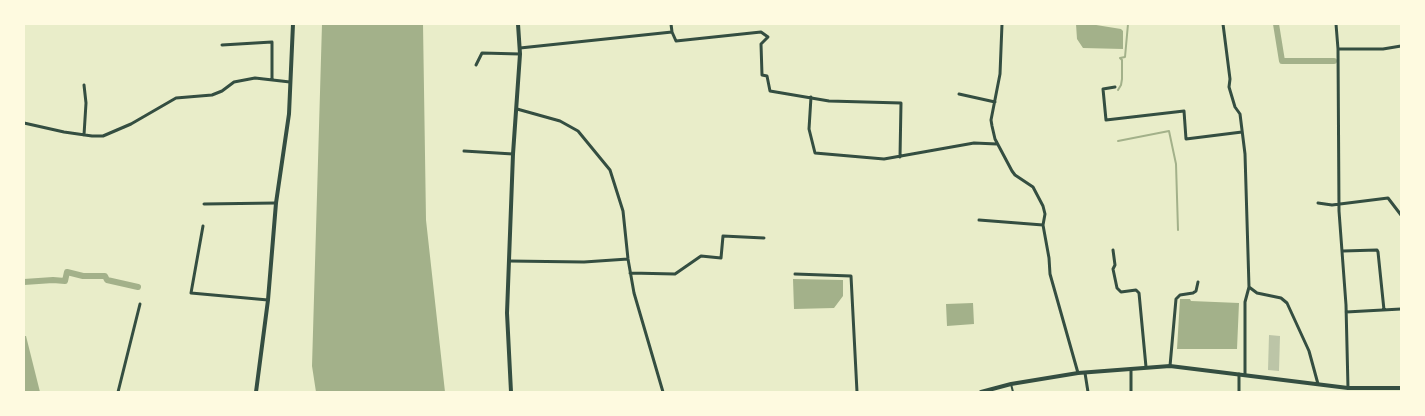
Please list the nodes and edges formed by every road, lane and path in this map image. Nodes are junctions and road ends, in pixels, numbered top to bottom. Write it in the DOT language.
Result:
graph roads {
  1 [pos="293,24"];
  2 [pos="518,24"];
  3 [pos="671,24"];
  4 [pos="1002,24"];
  5 [pos="1223,24"];
  6 [pos="1336,24"];
  7 [pos="672,32"];
  8 [pos="222,46"];
  9 [pos="1401,46"];
  10 [pos="520,48"];
  11 [pos="1338,49"];
  12 [pos="520,54"];
  13 [pos="476,65"];
  14 [pos="272,79"];
  15 [pos="290,82"];
  16 [pos="84,85"];
  17 [pos="1115,87"];
  18 [pos="959,94"];
  19 [pos="811,97"];
  20 [pos="995,102"];
  21 [pos="517,109"];
  22 [pos="24,123"];
  23 [pos="1242,132"];
  24 [pos="84,135"];
  25 [pos="997,144"];
  26 [pos="464,151"];
  27 [pos="514,154"];
  28 [pos="900,157"];
  29 [pos="276,203"];
  30 [pos="1318,203"];
  31 [pos="204,204"];
  32 [pos="1339,204"];
  33 [pos="1401,215"];
  34 [pos="979,220"];
  35 [pos="1043,225"];
  36 [pos="203,226"];
  37 [pos="764,238"];
  38 [pos="1113,250"];
  39 [pos="1343,251"];
  40 [pos="628,259"];
  41 [pos="508,261"];
  42 [pos="630,273"];
  43 [pos="795,274"];
  44 [pos="1198,282"];
  45 [pos="1249,287"];
  46 [pos="268,300"];
  47 [pos="140,304"];
  48 [pos="1401,309"];
  49 [pos="1384,310"];
  50 [pos="1346,312"];
  51 [pos="1170,366"];
  52 [pos="1146,367"];
  53 [pos="1130,370"];
  54 [pos="1078,373"];
  55 [pos="1085,373"];
  56 [pos="1239,374"];
  57 [pos="1245,375"];
  58 [pos="1011,384"];
  59 [pos="1318,384"];
  60 [pos="1401,388"];
  61 [pos="1348,390"];
  62 [pos="118,392"];
  63 [pos="256,392"];
  64 [pos="511,392"];
  65 [pos="663,392"];
  66 [pos="858,392"];
  67 [pos="982,392"];
  68 [pos="1013,392"];
  69 [pos="1088,392"];
  70 [pos="1132,392"];
  71 [pos="1239,392"];
  1 -- 15 [label="street"];
  2 -- 10 [label="street"];
  3 -- 7 [label="street"];
  4 -- 20 [label="street"];
  5 -- 23 [label="street"];
  6 -- 11 [label="street"];
  7 -- 10 [label="street"];
  7 -- 19 [label="street"];
  8 -- 14 [label="street"];
  9 -- 11 [label="street"];
  10 -- 12 [label="street"];
  11 -- 32 [label="street"];
  12 -- 13 [label="street"];
  12 -- 21 [label="street"];
  14 -- 15 [label="street"];
  14 -- 24 [label="street"];
  15 -- 29 [label="street"];
  16 -- 24 [label="street"];
  17 -- 23 [label="street"];
  18 -- 20 [label="street"];
  19 -- 28 [label="street"];
  19 -- 28 [label="street"];
  20 -- 25 [label="street"];
  21 -- 27 [label="street"];
  21 -- 40 [label="street"];
  22 -- 24 [label="street"];
  23 -- 45 [label="street"];
  25 -- 28 [label="street"];
  25 -- 35 [label="street"];
  26 -- 27 [label="street"];
  27 -- 41 [label="street"];
  29 -- 31 [label="street"];
  29 -- 46 [label="street"];
  30 -- 32 [label="street"];
  32 -- 33 [label="street"];
  32 -- 39 [label="street"];
  34 -- 35 [label="street"];
  35 -- 54 [label="street"];
  36 -- 46 [label="street"];
  37 -- 42 [label="street"];
  38 -- 52 [label="street"];
  39 -- 49 [label="street"];
  39 -- 50 [label="street"];
  40 -- 41 [label="street"];
  40 -- 42 [label="street"];
  41 -- 64 [label="street"];
  42 -- 65 [label="street"];
  43 -- 66 [label="street"];
  44 -- 51 [label="street"];
  45 -- 57 [label="street"];
  45 -- 59 [label="street"];
  46 -- 63 [label="street"];
  47 -- 62 [label="street"];
  48 -- 49 [label="street"];
  49 -- 50 [label="street"];
  50 -- 61 [label="street"];
  51 -- 52 [label="street"];
  51 -- 56 [label="street"];
  52 -- 53 [label="street"];
  53 -- 55 [label="street"];
  53 -- 70 [label="street"];
  54 -- 55 [label="street"];
  54 -- 58 [label="street"];
  55 -- 69 [label="street"];
  56 -- 57 [label="street"];
  56 -- 71 [label="street"];
  57 -- 59 [label="street"];
  58 -- 67 [label="street"];
  58 -- 68 [label="lane"];
  59 -- 61 [label="street"];
  60 -- 61 [label="street"];
}
